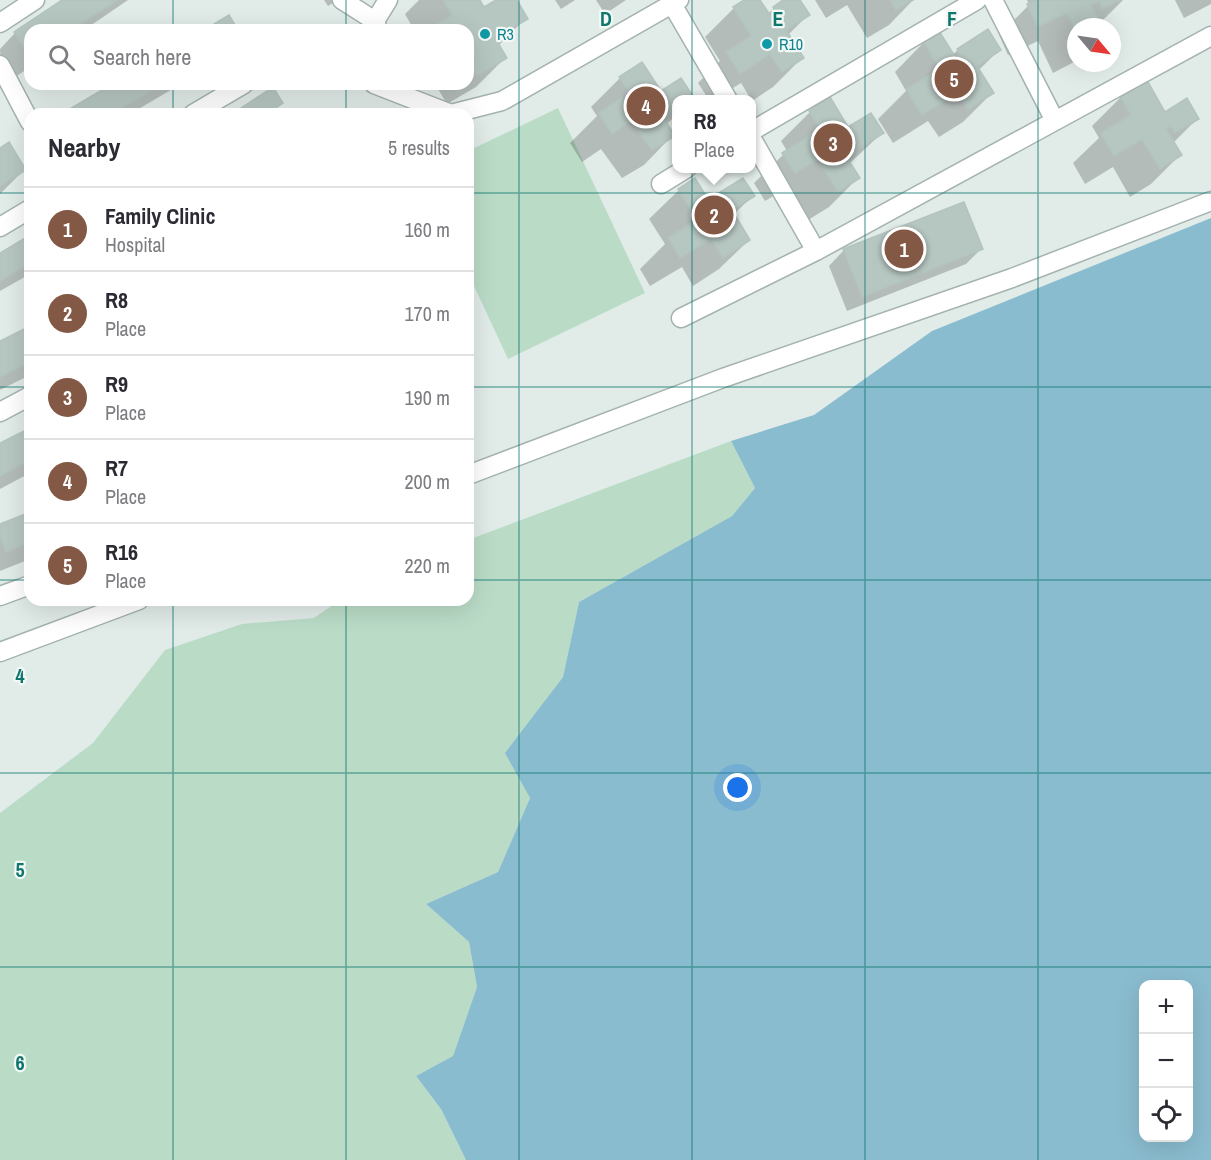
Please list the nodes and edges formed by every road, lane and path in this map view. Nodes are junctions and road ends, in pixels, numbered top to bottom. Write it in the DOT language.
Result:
graph roads {
  1 [pos="35,0"];
  2 [pos="342,0"];
  3 [pos="388,0"];
  4 [pos="977,0"];
  5 [pos="993,0"];
  6 [pos="675,2"];
  7 [pos="0,23"];
  8 [pos="374,24"];
  9 [pos="378,24"];
  10 [pos="1211,36"];
  11 [pos="0,65"];
  12 [pos="234,90"];
  13 [pos="391,90"];
  14 [pos="726,95"];
  15 [pos="203,108"];
  16 [pos="436,108"];
  17 [pos="474,108"];
  18 [pos="24,111"];
  19 [pos="1055,121"];
  20 [pos="756,129"];
  21 [pos="756,146"];
  22 [pos="679,173"];
  23 [pos="661,184"];
  24 [pos="1211,201"];
  25 [pos="24,213"];
  26 [pos="0,228"];
  27 [pos="816,251"];
  28 [pos="681,318"];
  29 [pos="24,399"];
  30 [pos="0,412"];
  31 [pos="474,473"];
  32 [pos="24,587"];
  33 [pos="0,596"];
  34 [pos="124,606"];
  35 [pos="0,652"];
  1 -- 7 [label="street"];
  2 -- 8 [label="street"];
  3 -- 9 [label="street"];
  4 -- 20 [label="street"];
  5 -- 19 [label="street"];
  6 -- 14 [label="street"];
  6 -- 17 [label="street"];
  10 -- 19 [label="street"];
  11 -- 18 [label="street"];
  12 -- 15 [label="street"];
  13 -- 16 [label="street"];
  19 -- 27 [label="street"];
  21 -- 27 [label="street"];
  22 -- 23 [label="street"];
  24 -- 31 [label="street"];
  25 -- 26 [label="street"];
  27 -- 28 [label="street"];
  29 -- 30 [label="street"];
  32 -- 33 [label="street"];
  34 -- 35 [label="street"];
}
